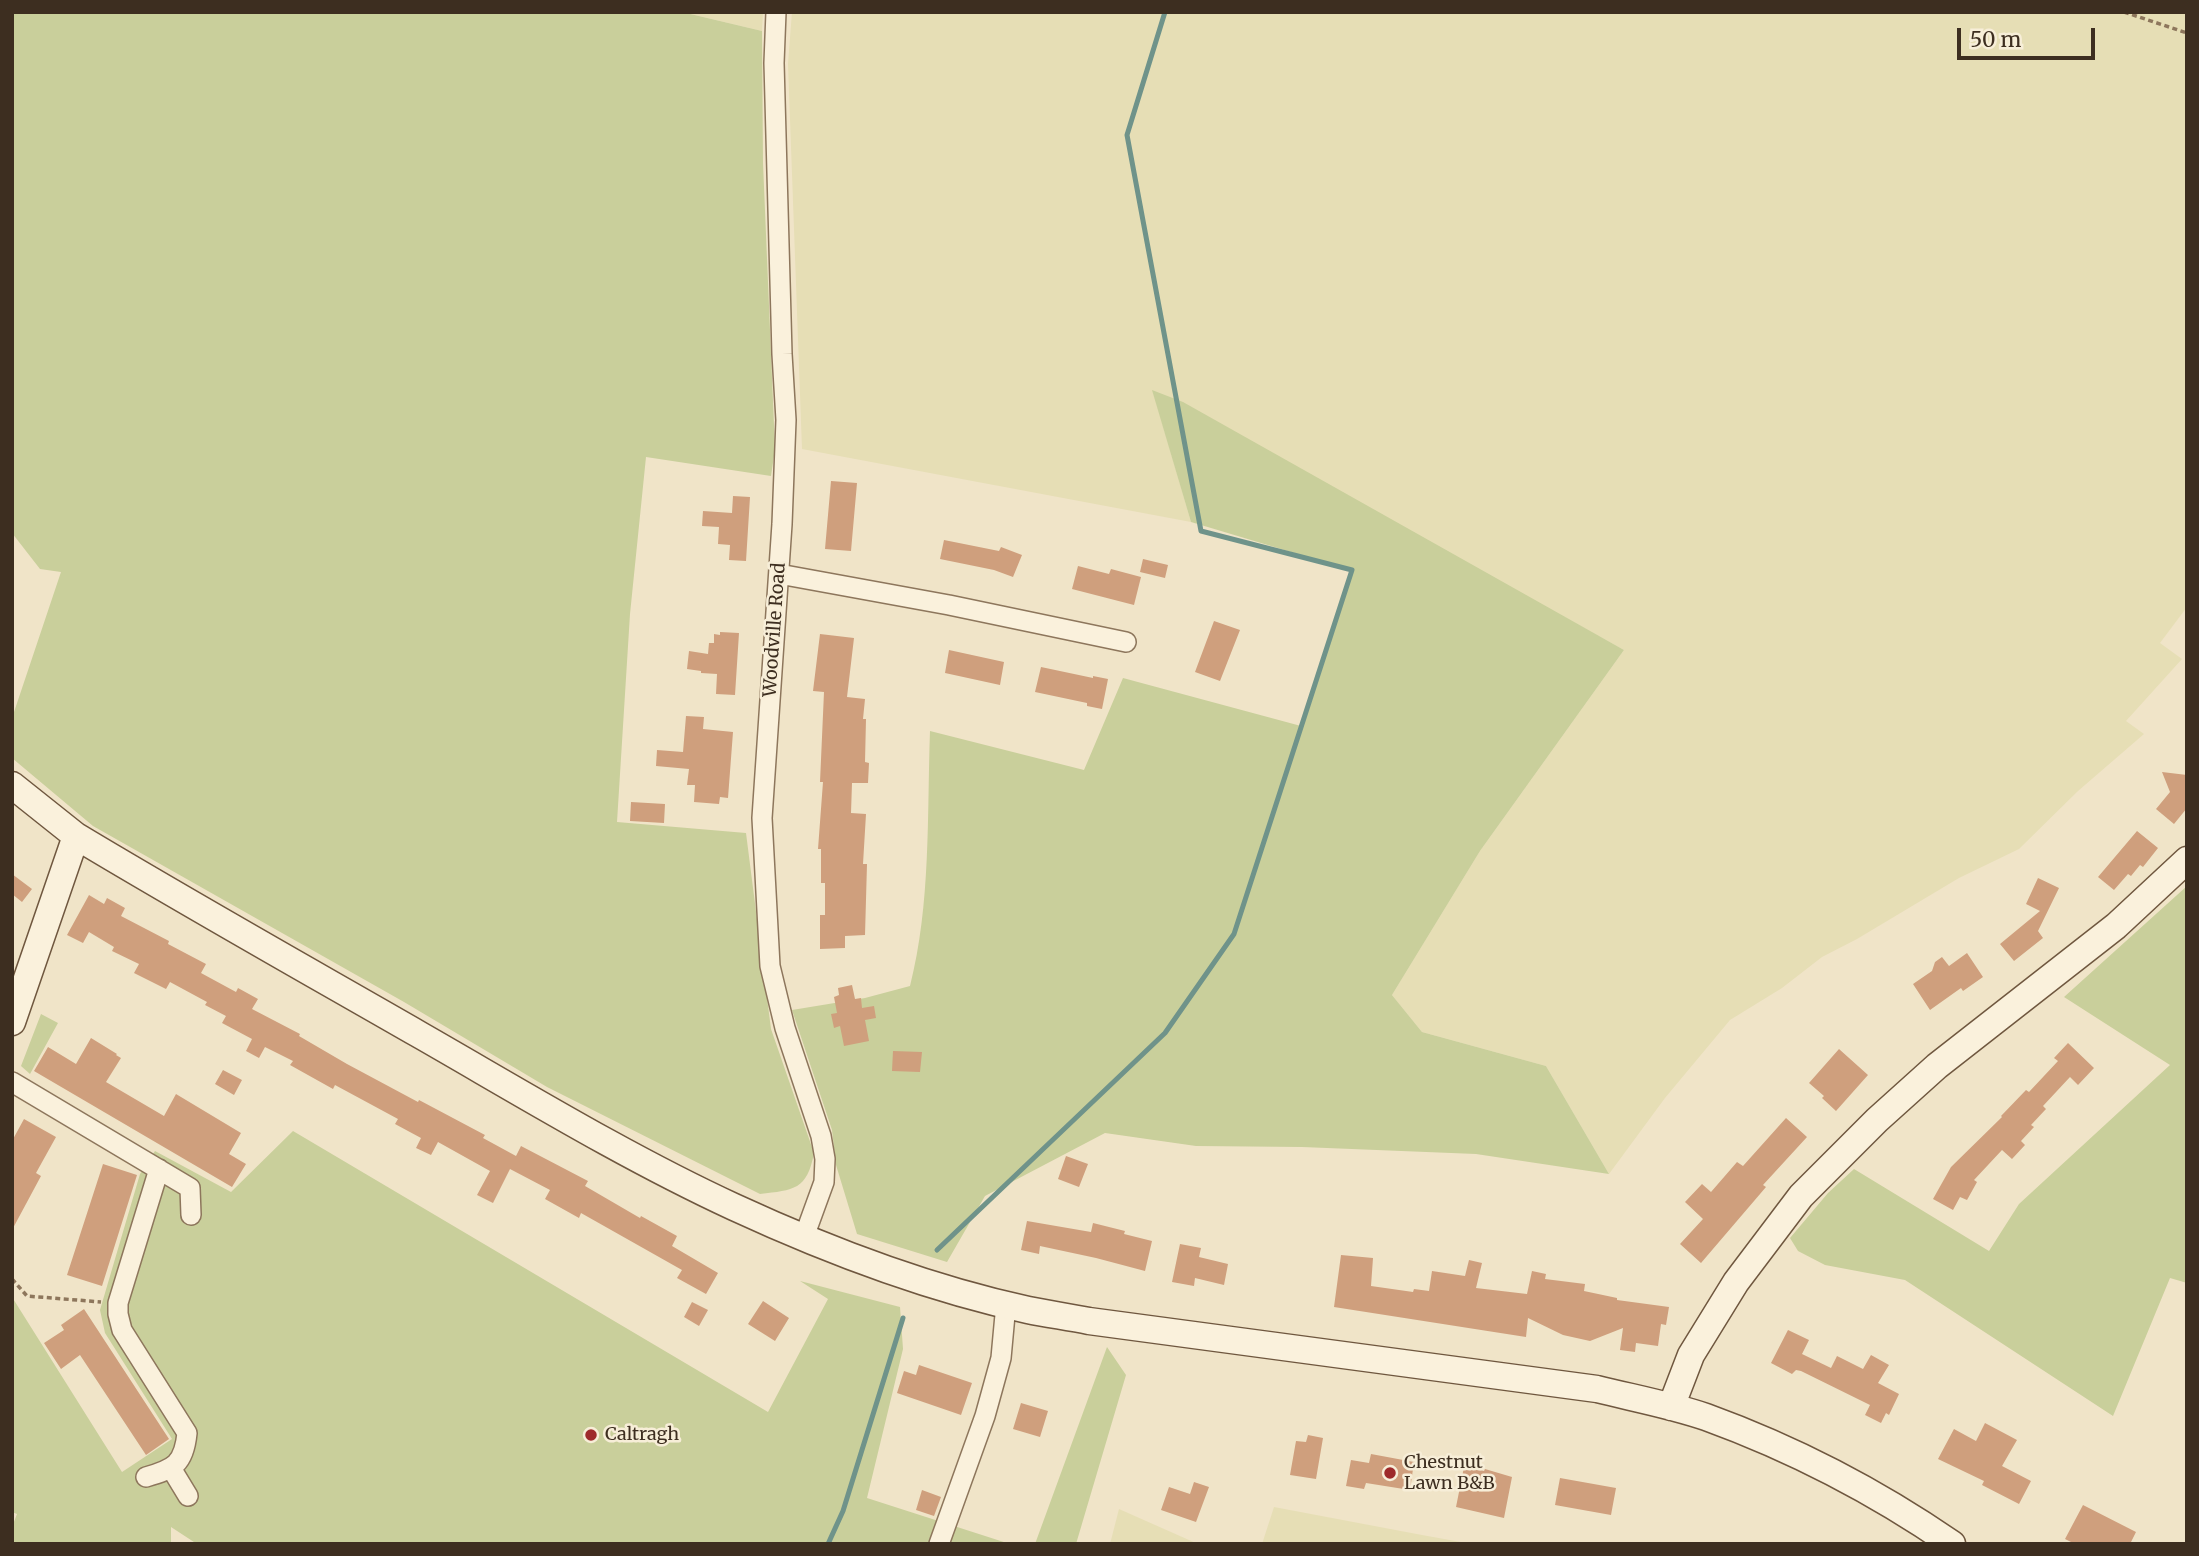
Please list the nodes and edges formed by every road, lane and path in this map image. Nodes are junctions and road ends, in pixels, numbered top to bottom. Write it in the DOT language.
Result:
graph roads {
  1 [pos="776,12"];
  2 [pos="2124,12"];
  3 [pos="2187,33"];
  4 [pos="779,574"];
  5 [pos="1126,642"];
  6 [pos="12,785"];
  7 [pos="76,836"];
  8 [pos="2187,860"];
  9 [pos="12,1022"];
  10 [pos="12,1082"];
  11 [pos="159,1169"];
  12 [pos="191,1215"];
  13 [pos="804,1237"];
  14 [pos="12,1279"];
  15 [pos="118,1303"];
  16 [pos="1006,1304"];
  17 [pos="1671,1407"];
  18 [pos="171,1468"];
  19 [pos="146,1477"];
  20 [pos="188,1496"];
  21 [pos="939,1544"];
  22 [pos="1952,1544"];
  1 -- 4 [label="street, Woodville Road"];
  2 -- 3 [label="path"];
  4 -- 5 [label="street"];
  4 -- 13 [label="street, Woodville Road"];
  6 -- 7 [label="main road"];
  7 -- 9 [label="main road"];
  7 -- 13 [label="main road"];
  8 -- 17 [label="main road"];
  10 -- 11 [label="street"];
  11 -- 12 [label="street"];
  11 -- 15 [label="street"];
  13 -- 16 [label="main road"];
  14 -- 15 [label="path"];
  15 -- 18 [label="street"];
  16 -- 17 [label="main road"];
  16 -- 21 [label="street"];
  17 -- 22 [label="main road"];
  18 -- 19 [label="street"];
  18 -- 20 [label="street"];
}
